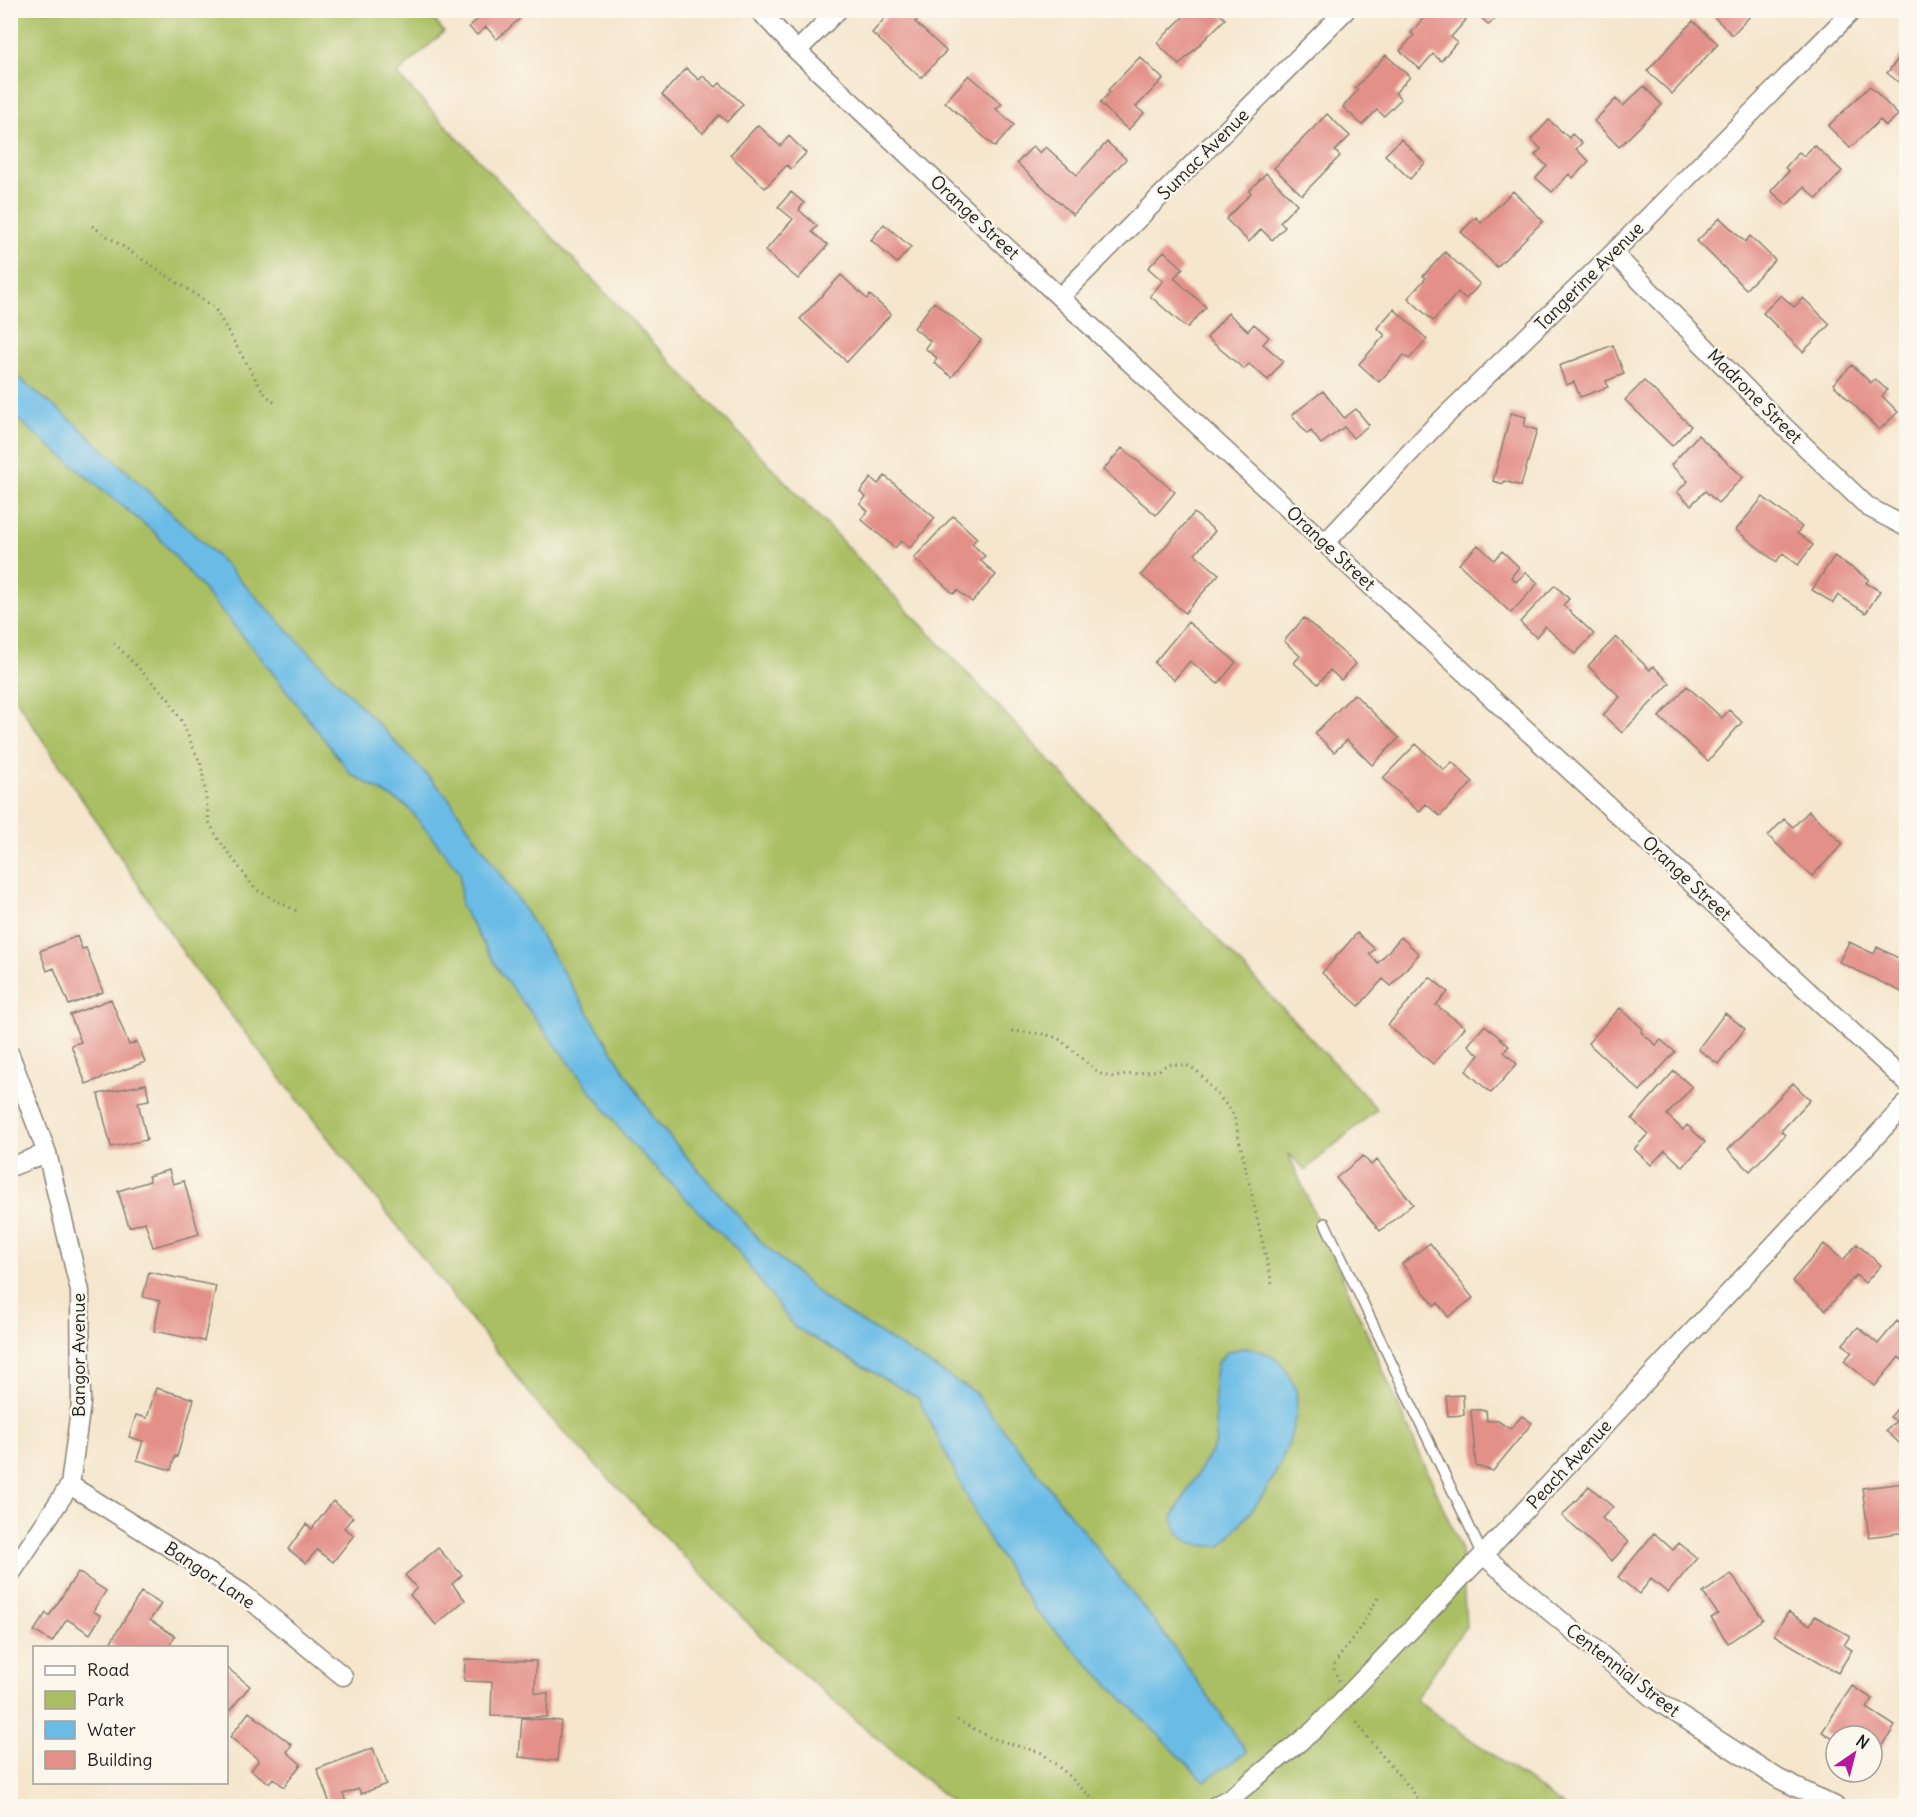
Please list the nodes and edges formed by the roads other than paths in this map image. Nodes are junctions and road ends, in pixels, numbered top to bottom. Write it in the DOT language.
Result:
graph roads {
  1 [pos="759,10"];
  2 [pos="838,10"];
  3 [pos="1346,10"];
  4 [pos="1853,10"];
  5 [pos="798,51"];
  6 [pos="1613,253"];
  7 [pos="1060,297"];
  8 [pos="1906,527"];
  9 [pos="1326,542"];
  10 [pos="10,1055"];
  11 [pos="1906,1082"];
  12 [pos="1906,1104"];
  13 [pos="47,1154"];
  14 [pos="10,1167"];
  15 [pos="1325,1223"];
  16 [pos="70,1485"];
  17 [pos="1484,1556"];
  18 [pos="10,1575"];
  19 [pos="343,1676"];
  20 [pos="1215,1806"];
  21 [pos="1835,1806"];
  1 -- 5 [label="street, Orange Street"];
  2 -- 5 [label="street"];
  3 -- 7 [label="street, Sumac Avenue"];
  4 -- 6 [label="street, Tangerine Avenue"];
  5 -- 7 [label="street, Orange Street"];
  6 -- 8 [label="street, Madrone Street"];
  6 -- 9 [label="street, Tangerine Avenue"];
  7 -- 9 [label="street, Orange Street"];
  9 -- 11 [label="street, Orange Street"];
  10 -- 13 [label="street, Bangor Avenue"];
  12 -- 17 [label="street, Peach Avenue"];
  13 -- 14 [label="street"];
  13 -- 16 [label="street, Bangor Avenue"];
  15 -- 17 [label="lane"];
  16 -- 18 [label="street, Bangor Avenue"];
  16 -- 19 [label="street, Bangor Lane"];
  17 -- 20 [label="street, Peach Avenue"];
  17 -- 21 [label="street, Centennial Street"];
}
